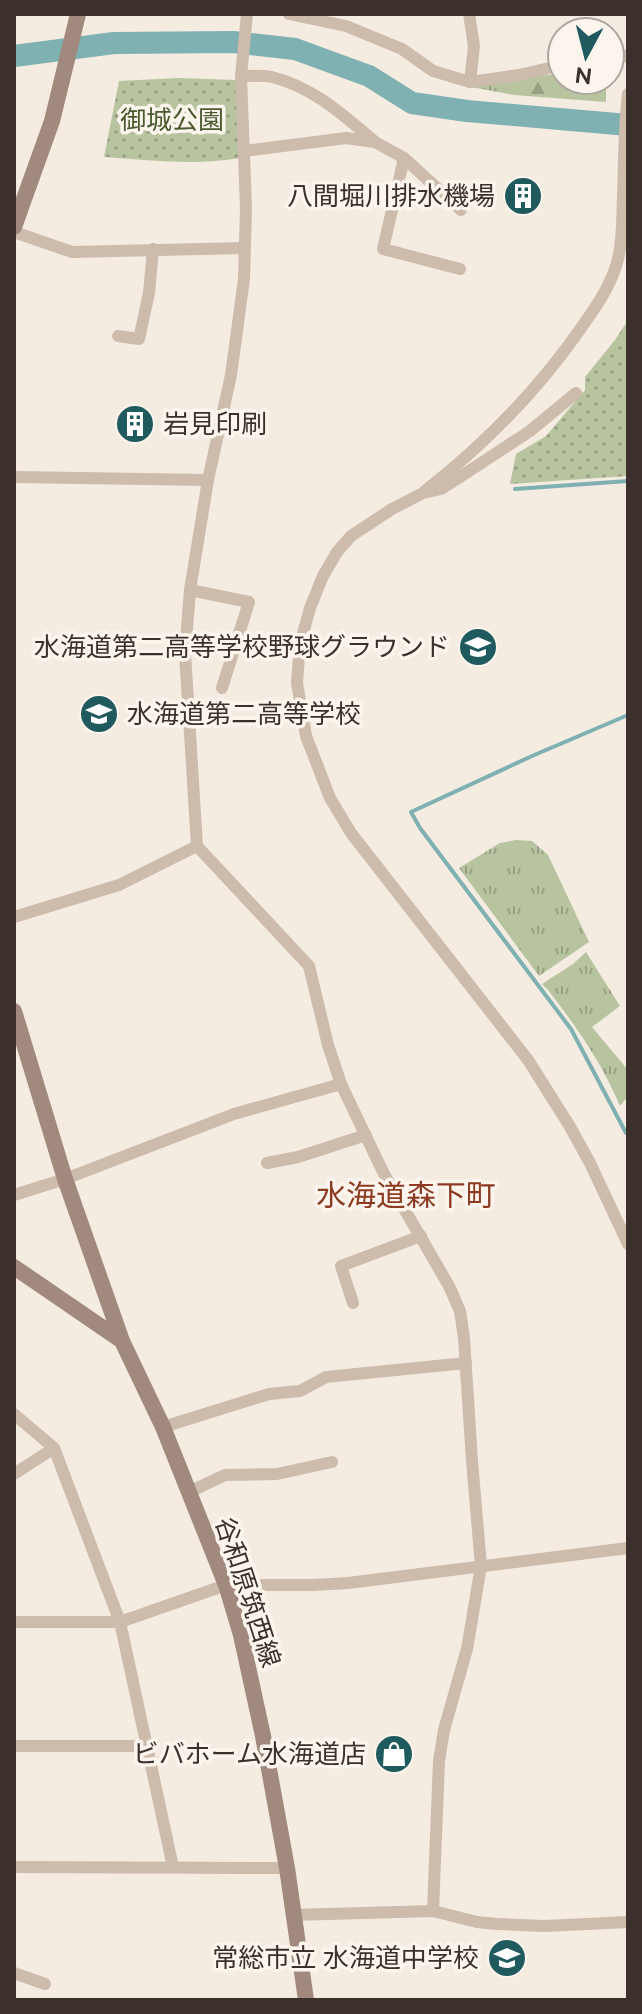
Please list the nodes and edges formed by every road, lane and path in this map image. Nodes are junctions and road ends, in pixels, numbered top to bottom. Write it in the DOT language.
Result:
graph roads {
  1 [pos="247,14"];
  2 [pos="289,14"];
  3 [pos="469,14"];
  4 [pos="77,19"];
  5 [pos="546,69"];
  6 [pos="241,74"];
  7 [pos="470,82"];
  8 [pos="628,96"];
  9 [pos="375,142"];
  10 [pos="244,151"];
  11 [pos="404,158"];
  12 [pos="461,210"];
  13 [pos="14,229"];
  14 [pos="245,248"];
  15 [pos="153,249"];
  16 [pos="460,269"];
  17 [pos="118,336"];
  18 [pos="576,393"];
  19 [pos="14,477"];
  20 [pos="208,480"];
  21 [pos="423,493"];
  22 [pos="190,590"];
  23 [pos="222,688"];
  24 [pos="197,846"];
  25 [pos="14,917"];
  26 [pos="14,1011"];
  27 [pos="341,1084"];
  28 [pos="366,1135"];
  29 [pos="267,1163"];
  30 [pos="65,1179"];
  31 [pos="14,1195"];
  32 [pos="421,1236"];
  33 [pos="628,1244"];
  34 [pos="14,1267"];
  35 [pos="353,1303"];
  36 [pos="122,1341"];
  37 [pos="466,1363"];
  38 [pos="14,1414"];
  39 [pos="163,1427"];
  40 [pos="54,1448"];
  41 [pos="332,1462"];
  42 [pos="14,1474"];
  43 [pos="189,1492"];
  44 [pos="628,1548"];
  45 [pos="481,1566"];
  46 [pos="226,1585"];
  47 [pos="14,1622"];
  48 [pos="120,1622"];
  49 [pos="14,1746"];
  50 [pos="148,1746"];
  51 [pos="14,1867"];
  52 [pos="173,1867"];
  53 [pos="287,1868"];
  54 [pos="433,1911"];
  55 [pos="293,1915"];
  56 [pos="628,1922"];
  57 [pos="14,1973"];
  58 [pos="45,1984"];
  59 [pos="306,2000"];
  1 -- 6 [label="street"];
  2 -- 7 [label="street"];
  3 -- 7 [label="street"];
  4 -- 13 [label="main road"];
  5 -- 7 [label="street"];
  6 -- 9 [label="street"];
  6 -- 10 [label="street"];
  8 -- 21 [label="street"];
  9 -- 10 [label="street"];
  9 -- 11 [label="street"];
  10 -- 14 [label="street"];
  11 -- 12 [label="street"];
  11 -- 16 [label="street"];
  13 -- 15 [label="street"];
  14 -- 15 [label="street"];
  14 -- 20 [label="street"];
  15 -- 17 [label="street"];
  18 -- 21 [label="street"];
  19 -- 20 [label="street"];
  20 -- 22 [label="street"];
  21 -- 33 [label="street"];
  22 -- 23 [label="street"];
  22 -- 24 [label="street"];
  24 -- 25 [label="street"];
  24 -- 27 [label="street"];
  26 -- 30 [label="main road, 谷和原筑西線"];
  27 -- 28 [label="street"];
  27 -- 30 [label="street"];
  28 -- 29 [label="street"];
  28 -- 32 [label="street"];
  30 -- 31 [label="street"];
  30 -- 36 [label="main road, 谷和原筑西線"];
  32 -- 35 [label="street"];
  32 -- 37 [label="street"];
  34 -- 36 [label="main road"];
  36 -- 39 [label="main road, 谷和原筑西線"];
  37 -- 39 [label="street"];
  37 -- 45 [label="street"];
  38 -- 40 [label="street"];
  39 -- 43 [label="main road, 谷和原筑西線"];
  40 -- 42 [label="street"];
  40 -- 48 [label="street"];
  41 -- 43 [label="street"];
  43 -- 46 [label="main road, 谷和原筑西線"];
  44 -- 45 [label="street"];
  45 -- 46 [label="street"];
  45 -- 54 [label="street"];
  46 -- 48 [label="street"];
  46 -- 53 [label="main road, 谷和原筑西線"];
  47 -- 48 [label="street"];
  48 -- 50 [label="street"];
  49 -- 50 [label="street"];
  50 -- 52 [label="street"];
  51 -- 52 [label="street"];
  52 -- 53 [label="street"];
  53 -- 55 [label="main road, 谷和原筑西線"];
  54 -- 55 [label="street"];
  54 -- 56 [label="street"];
  55 -- 59 [label="main road, 谷和原筑西線"];
  57 -- 58 [label="street"];
}
